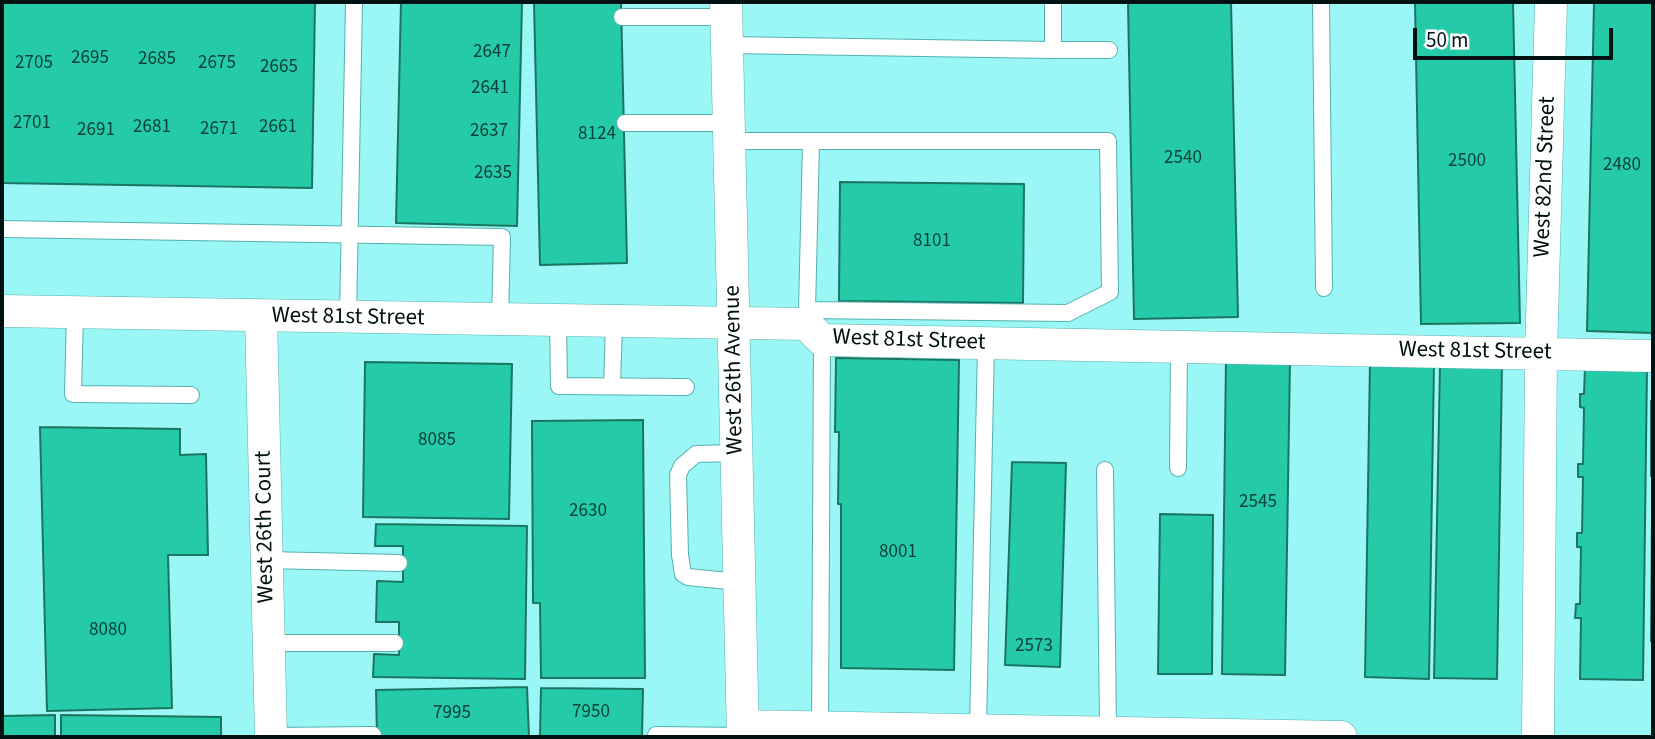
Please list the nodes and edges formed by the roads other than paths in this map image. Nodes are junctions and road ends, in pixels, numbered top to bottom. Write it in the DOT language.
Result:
graph roads {
  1 [pos="354,2"];
  2 [pos="1053,2"];
  3 [pos="1321,2"];
  4 [pos="1551,2"];
  5 [pos="622,17"];
  6 [pos="727,21"];
  7 [pos="1053,50"];
  8 [pos="1109,50"];
  9 [pos="625,123"];
  10 [pos="729,132"];
  11 [pos="811,142"];
  12 [pos="2,229"];
  13 [pos="352,236"];
  14 [pos="1324,288"];
  15 [pos="2,312"];
  16 [pos="75,312"];
  17 [pos="261,316"];
  18 [pos="348,318"];
  19 [pos="500,320"];
  20 [pos="558,322"];
  21 [pos="614,323"];
  22 [pos="734,323"];
  23 [pos="812,325"];
  24 [pos="986,343"];
  25 [pos="1179,346"];
  26 [pos="1541,352"];
  27 [pos="1653,356"];
  28 [pos="612,386"];
  29 [pos="686,387"];
  30 [pos="191,395"];
  31 [pos="736,453"];
  32 [pos="1178,468"];
  33 [pos="1105,470"];
  34 [pos="267,560"];
  35 [pos="398,563"];
  36 [pos="739,582"];
  37 [pos="269,643"];
  38 [pos="395,643"];
  39 [pos="820,728"];
  40 [pos="978,729"];
  41 [pos="1108,731"];
  42 [pos="743,733"];
  43 [pos="1141,734"];
  44 [pos="373,735"];
  45 [pos="656,735"];
  46 [pos="271,737"];
  47 [pos="1341,737"];
  48 [pos="1538,737"];
  1 -- 13 [label="lane"];
  2 -- 7 [label="lane"];
  3 -- 14 [label="lane"];
  4 -- 26 [label="street, West 82nd Street"];
  5 -- 6 [label="lane"];
  6 -- 7 [label="lane"];
  6 -- 10 [label="street, West 26th Avenue"];
  7 -- 8 [label="lane"];
  9 -- 10 [label="lane"];
  10 -- 11 [label="lane"];
  10 -- 22 [label="street, West 26th Avenue"];
  11 -- 23 [label="lane"];
  11 -- 23 [label="lane"];
  12 -- 13 [label="lane"];
  13 -- 18 [label="lane"];
  13 -- 19 [label="lane"];
  15 -- 16 [label="street, West 81st Street"];
  16 -- 17 [label="street, West 81st Street"];
  16 -- 30 [label="lane"];
  17 -- 18 [label="street, West 81st Street"];
  17 -- 34 [label="street, West 26th Court"];
  18 -- 19 [label="street, West 81st Street"];
  19 -- 20 [label="street, West 81st Street"];
  20 -- 21 [label="street, West 81st Street"];
  20 -- 28 [label="lane"];
  21 -- 22 [label="street, West 81st Street"];
  21 -- 28 [label="lane"];
  22 -- 23 [label="street, West 81st Street"];
  22 -- 31 [label="street, West 26th Avenue"];
  23 -- 24 [label="street, West 81st Street"];
  23 -- 39 [label="lane"];
  24 -- 25 [label="street, West 81st Street"];
  24 -- 40 [label="lane"];
  25 -- 26 [label="street, West 81st Street"];
  25 -- 32 [label="lane"];
  26 -- 27 [label="street, West 81st Street"];
  26 -- 48 [label="street, West 82nd Street"];
  28 -- 29 [label="lane"];
  31 -- 36 [label="street, West 26th Avenue"];
  31 -- 36 [label="lane"];
  33 -- 41 [label="lane"];
  34 -- 35 [label="lane"];
  34 -- 37 [label="street, West 26th Court"];
  36 -- 42 [label="street, West 26th Avenue"];
  37 -- 38 [label="lane"];
  37 -- 46 [label="street, West 26th Court"];
  39 -- 40 [label="street"];
  39 -- 42 [label="street"];
  40 -- 41 [label="street"];
  41 -- 43 [label="street"];
  42 -- 45 [label="lane"];
  43 -- 47 [label="street"];
  44 -- 46 [label="lane"];
}
